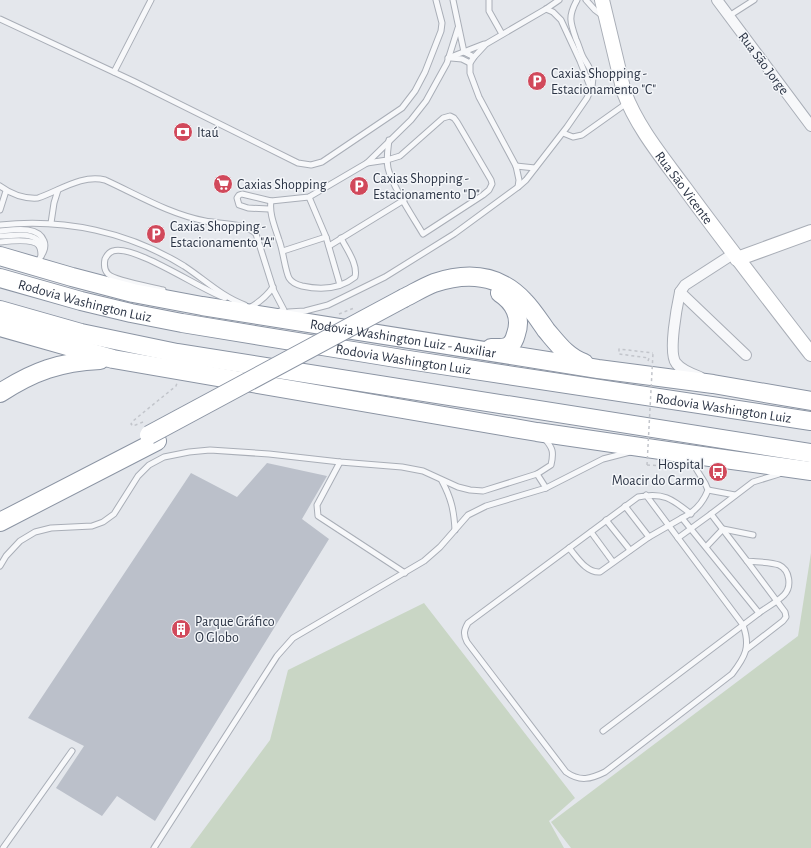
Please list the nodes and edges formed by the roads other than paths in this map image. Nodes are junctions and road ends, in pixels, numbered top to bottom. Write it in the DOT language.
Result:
graph roads {
  1 [pos="151,0"];
  2 [pos="436,0"];
  3 [pos="454,0"];
  4 [pos="490,0"];
  5 [pos="559,0"];
  6 [pos="577,0"];
  7 [pos="586,0"];
  8 [pos="602,0"];
  9 [pos="717,0"];
  10 [pos="754,0"];
  11 [pos="552,2"];
  12 [pos="546,9"];
  13 [pos="729,16"];
  14 [pos="0,19"];
  15 [pos="607,19"];
  16 [pos="458,28"];
  17 [pos="502,34"];
  18 [pos="573,39"];
  19 [pos="486,44"];
  20 [pos="464,52"];
  21 [pos="474,57"];
  22 [pos="448,58"];
  23 [pos="470,63"];
  24 [pos="114,72"];
  25 [pos="594,79"];
  26 [pos="588,82"];
  27 [pos="591,89"];
  28 [pos="628,103"];
  29 [pos="811,126"];
  30 [pos="563,133"];
  31 [pos="389,140"];
  32 [pos="387,160"];
  33 [pos="367,163"];
  34 [pos="516,166"];
  35 [pos="535,168"];
  36 [pos="0,186"];
  37 [pos="518,187"];
  38 [pos="58,190"];
  39 [pos="6,191"];
  40 [pos="310,197"];
  41 [pos="404,200"];
  42 [pos="271,201"];
  43 [pos="270,209"];
  44 [pos="0,210"];
  45 [pos="51,223"];
  46 [pos="0,225"];
  47 [pos="0,231"];
  48 [pos="811,232"];
  49 [pos="0,236"];
  50 [pos="326,237"];
  51 [pos="341,238"];
  52 [pos="0,242"];
  53 [pos="329,246"];
  54 [pos="45,248"];
  55 [pos="283,251"];
  56 [pos="735,256"];
  57 [pos="41,257"];
  58 [pos="4,262"];
  59 [pos="0,278"];
  60 [pos="340,286"];
  61 [pos="273,287"];
  62 [pos="167,291"];
  63 [pos="680,292"];
  64 [pos="222,295"];
  65 [pos="205,300"];
  66 [pos="407,300"];
  67 [pos="0,310"];
  68 [pos="261,310"];
  69 [pos="285,312"];
  70 [pos="0,327"];
  71 [pos="474,348"];
  72 [pos="811,354"];
  73 [pos="746,355"];
  74 [pos="113,359"];
  75 [pos="598,368"];
  76 [pos="712,384"];
  77 [pos="0,393"];
  78 [pos="811,400"];
  79 [pos="811,422"];
  80 [pos="150,432"];
  81 [pos="537,432"];
  82 [pos="792,450"];
  83 [pos="811,453"];
  84 [pos="652,454"];
  85 [pos="688,454"];
  86 [pos="340,462"];
  87 [pos="804,470"];
  88 [pos="537,474"];
  89 [pos="442,481"];
  90 [pos="546,488"];
  91 [pos="708,490"];
  92 [pos="646,496"];
  93 [pos="735,496"];
  94 [pos="625,506"];
  95 [pos="0,512"];
  96 [pos="691,514"];
  97 [pos="711,514"];
  98 [pos="682,518"];
  99 [pos="606,520"];
  100 [pos="0,522"];
  101 [pos="668,525"];
  102 [pos="692,528"];
  103 [pos="723,529"];
  104 [pos="455,530"];
  105 [pos="591,532"];
  106 [pos="753,535"];
  107 [pos="649,537"];
  108 [pos="678,538"];
  109 [pos="706,547"];
  110 [pos="569,548"];
  111 [pos="630,550"];
  112 [pos="747,561"];
  113 [pos="613,562"];
  114 [pos="0,566"];
  115 [pos="405,572"];
  116 [pos="776,601"];
  117 [pos="759,614"];
  118 [pos="743,625"];
  119 [pos="747,648"];
  120 [pos="604,731"];
  121 [pos="72,750"];
  122 [pos="3,848"];
  123 [pos="154,848"];
  1 -- 24 [label="lane"];
  2 -- 24 [label="lane"];
  3 -- 16 [label="lane"];
  4 -- 17 [label="lane"];
  5 -- 11 [label="lane"];
  6 -- 18 [label="lane"];
  7 -- 15 [label="lane"];
  8 -- 15 [label="main road, Rua Sāo Vicente"];
  9 -- 13 [label="street, Rua São Jorge"];
  10 -- 13 [label="lane"];
  11 -- 12 [label="lane"];
  12 -- 17 [label="lane"];
  12 -- 18 [label="lane"];
  13 -- 29 [label="street, Rua São Jorge"];
  14 -- 24 [label="lane"];
  15 -- 28 [label="main road, Rua Sāo Vicente"];
  16 -- 20 [label="lane"];
  16 -- 22 [label="lane"];
  17 -- 19 [label="lane"];
  18 -- 25 [label="lane"];
  18 -- 26 [label="lane"];
  19 -- 20 [label="lane"];
  19 -- 21 [label="lane"];
  20 -- 21 [label="lane"];
  20 -- 22 [label="lane"];
  21 -- 23 [label="lane"];
  22 -- 23 [label="lane"];
  22 -- 31 [label="lane"];
  23 -- 34 [label="lane"];
  25 -- 26 [label="lane"];
  25 -- 27 [label="lane"];
  26 -- 27 [label="lane"];
  27 -- 30 [label="lane"];
  28 -- 30 [label="lane"];
  28 -- 56 [label="main road, Rua Sāo Vicente"];
  30 -- 35 [label="lane"];
  31 -- 32 [label="lane"];
  31 -- 33 [label="lane"];
  32 -- 33 [label="lane"];
  32 -- 41 [label="lane"];
  32 -- 41 [label="lane"];
  33 -- 40 [label="lane"];
  34 -- 35 [label="lane"];
  34 -- 37 [label="lane"];
  35 -- 37 [label="lane"];
  36 -- 39 [label="lane"];
  37 -- 69 [label="lane"];
  38 -- 39 [label="lane"];
  38 -- 45 [label="lane"];
  38 -- 61 [label="lane"];
  39 -- 44 [label="lane"];
  40 -- 42 [label="lane"];
  40 -- 50 [label="lane"];
  41 -- 51 [label="lane"];
  42 -- 43 [label="lane"];
  42 -- 43 [label="lane"];
  43 -- 55 [label="lane"];
  45 -- 46 [label="lane"];
  45 -- 64 [label="lane"];
  47 -- 54 [label="lane"];
  48 -- 56 [label="main road"];
  49 -- 54 [label="lane"];
  50 -- 53 [label="lane"];
  50 -- 55 [label="lane"];
  51 -- 53 [label="lane"];
  51 -- 60 [label="lane"];
  52 -- 57 [label="lane"];
  53 -- 60 [label="lane"];
  54 -- 57 [label="lane"];
  55 -- 60 [label="lane"];
  56 -- 63 [label="street"];
  56 -- 72 [label="main road, Rua Sāo Vicente"];
  57 -- 58 [label="lane"];
  58 -- 68 [label="highway, Rodovia Washington Luiz - Auxiliar"];
  59 -- 79 [label="highway, Rodovia Washington Luiz"];
  61 -- 68 [label="lane"];
  61 -- 69 [label="lane"];
  62 -- 64 [label="lane"];
  63 -- 73 [label="street"];
  63 -- 76 [label="street"];
  64 -- 68 [label="lane"];
  65 -- 68 [label="lane"];
  66 -- 71 [label="highway"];
  66 -- 75 [label="highway"];
  66 -- 80 [label="highway"];
  67 -- 82 [label="highway"];
  68 -- 69 [label="lane"];
  68 -- 71 [label="highway, Rodovia Washington Luiz - Auxiliar"];
  70 -- 74 [label="highway"];
  71 -- 75 [label="highway, Rodovia Washington Luiz - Auxiliar"];
  74 -- 77 [label="highway"];
  74 -- 81 [label="highway"];
  75 -- 76 [label="highway, Rodovia Washington Luiz - Auxiliar"];
  76 -- 78 [label="highway, Rodovia Washington Luiz - Auxiliar"];
  80 -- 95 [label="highway"];
  80 -- 100 [label="highway"];
  81 -- 84 [label="highway"];
  81 -- 88 [label="lane"];
  82 -- 83 [label="highway"];
  82 -- 84 [label="highway"];
  84 -- 85 [label="highway"];
  84 -- 90 [label="lane"];
  85 -- 87 [label="highway"];
  85 -- 91 [label="lane"];
  86 -- 89 [label="lane"];
  86 -- 114 [label="lane"];
  86 -- 115 [label="lane"];
  87 -- 93 [label="lane"];
  88 -- 89 [label="lane"];
  88 -- 90 [label="lane"];
  89 -- 104 [label="lane"];
  90 -- 104 [label="lane"];
  91 -- 93 [label="lane"];
  91 -- 96 [label="lane"];
  92 -- 94 [label="lane"];
  92 -- 96 [label="lane"];
  92 -- 101 [label="lane"];
  93 -- 97 [label="lane"];
  94 -- 99 [label="lane"];
  94 -- 107 [label="lane"];
  96 -- 98 [label="lane"];
  97 -- 102 [label="lane"];
  97 -- 103 [label="lane"];
  98 -- 101 [label="lane"];
  98 -- 102 [label="lane"];
  99 -- 105 [label="lane"];
  99 -- 111 [label="lane"];
  101 -- 107 [label="lane"];
  101 -- 108 [label="lane"];
  102 -- 108 [label="lane"];
  102 -- 109 [label="lane"];
  103 -- 106 [label="lane"];
  103 -- 109 [label="lane"];
  103 -- 112 [label="lane"];
  104 -- 115 [label="lane"];
  105 -- 110 [label="lane"];
  105 -- 113 [label="lane"];
  107 -- 111 [label="lane"];
  108 -- 118 [label="lane"];
  109 -- 117 [label="lane"];
  110 -- 113 [label="lane"];
  110 -- 119 [label="lane"];
  111 -- 113 [label="lane"];
  112 -- 116 [label="lane"];
  112 -- 116 [label="lane"];
  115 -- 123 [label="lane"];
  116 -- 117 [label="lane"];
  116 -- 119 [label="lane"];
  117 -- 118 [label="lane"];
  118 -- 119 [label="lane"];
  118 -- 120 [label="lane"];
  121 -- 122 [label="lane"];
}
